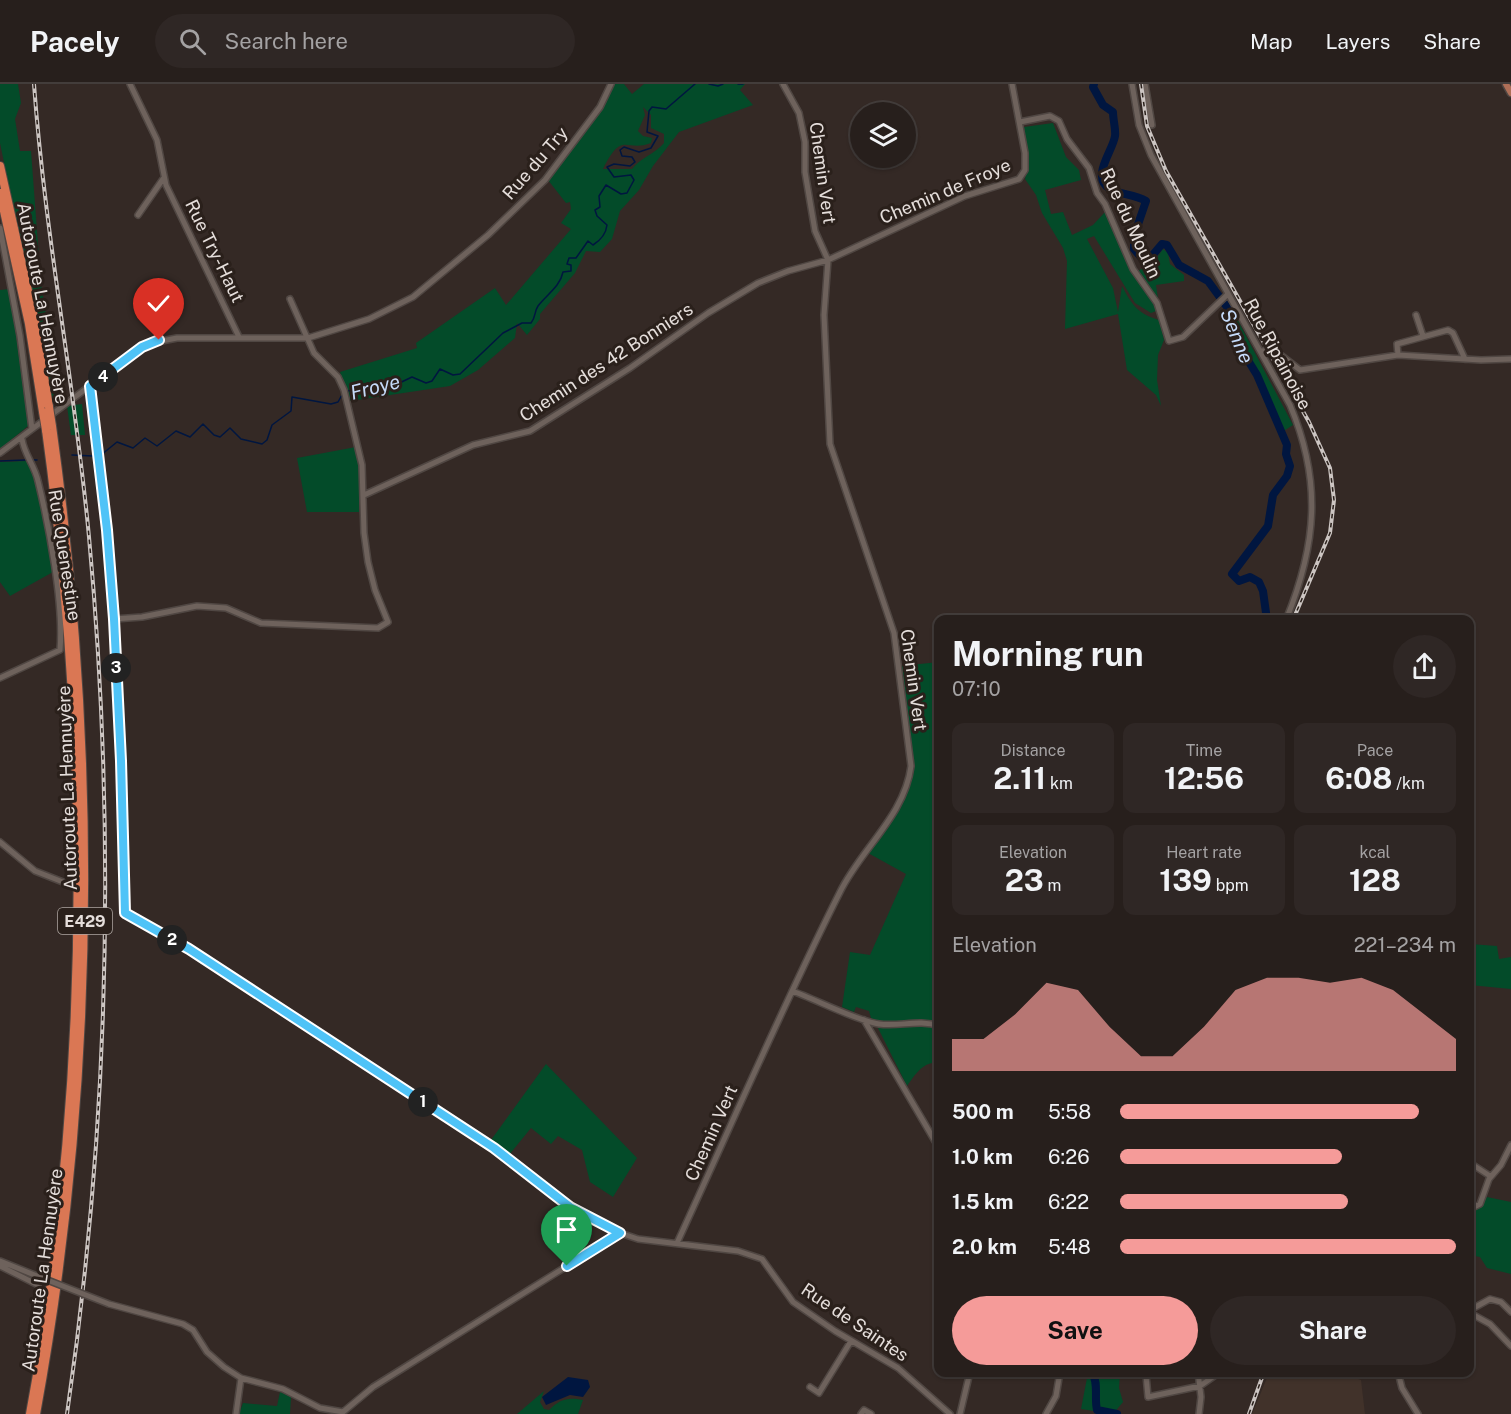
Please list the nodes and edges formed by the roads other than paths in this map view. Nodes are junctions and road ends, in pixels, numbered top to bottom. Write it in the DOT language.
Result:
graph roads {
  1 [pos="130,84"];
  2 [pos="611,84"];
  3 [pos="783,84"];
  4 [pos="1012,84"];
  5 [pos="1132,84"];
  6 [pos="1145,84"];
  7 [pos="1506,84"];
  8 [pos="1511,93"];
  9 [pos="1020,122"];
  10 [pos="1152,125"];
  11 [pos="0,166"];
  12 [pos="163,179"];
  13 [pos="0,193"];
  14 [pos="138,215"];
  15 [pos="0,228"];
  16 [pos="828,260"];
  17 [pos="1227,296"];
  18 [pos="290,299"];
  19 [pos="1416,315"];
  20 [pos="1423,336"];
  21 [pos="239,337"];
  22 [pos="306,338"];
  23 [pos="1261,351"];
  24 [pos="1398,355"];
  25 [pos="1465,359"];
  26 [pos="1511,359"];
  27 [pos="90,386"];
  28 [pos="46,409"];
  29 [pos="49,428"];
  30 [pos="32,429"];
  31 [pos="22,439"];
  32 [pos="0,453"];
  33 [pos="364,495"];
  34 [pos="1288,615"];
  35 [pos="114,619"];
  36 [pos="0,678"];
  37 [pos="0,842"];
  38 [pos="68,884"];
  39 [pos="792,990"];
  40 [pos="864,1020"];
  41 [pos="934,1025"];
  42 [pos="934,1139"];
  43 [pos="1511,1145"];
  44 [pos="1474,1166"];
  45 [pos="1490,1176"];
  46 [pos="1474,1208"];
  47 [pos="620,1233"];
  48 [pos="677,1243"];
  49 [pos="0,1264"];
  50 [pos="38,1285"];
  51 [pos="1474,1309"];
  52 [pos="1511,1312"];
  53 [pos="1474,1314"];
  54 [pos="851,1341"];
  55 [pos="1511,1346"];
  56 [pos="969,1377"];
  57 [pos="1059,1377"];
  58 [pos="1146,1377"];
  59 [pos="1199,1377"];
  60 [pos="1213,1377"];
  61 [pos="1399,1377"];
  62 [pos="241,1378"];
  63 [pos="1200,1386"];
  64 [pos="810,1387"];
  65 [pos="30,1414"];
  66 [pos="36,1414"];
  67 [pos="236,1414"];
  68 [pos="861,1414"];
  69 [pos="871,1414"];
  70 [pos="950,1414"];
  71 [pos="960,1414"];
  72 [pos="1046,1414"];
  73 [pos="1199,1414"];
  74 [pos="1418,1414"];
  1 -- 12 [label="street, Rue Try-Haut"];
  2 -- 22 [label="street, Rue du Try"];
  3 -- 16 [label="street, Chemin Vert"];
  4 -- 9 [label="street, Chemin de Froye"];
  5 -- 17 [label="street, Rue Ripainoise"];
  6 -- 10 [label="street"];
  7 -- 8 [label="main road"];
  9 -- 16 [label="street, Chemin de Froye"];
  9 -- 17 [label="street, Rue du Moulin"];
  11 -- 28 [label="highway, Autoroute La Hennuyère / E429"];
  12 -- 14 [label="street"];
  12 -- 21 [label="street, Rue Try-Haut"];
  13 -- 28 [label="highway, Autoroute La Hennuyère / E429"];
  15 -- 30 [label="street"];
  16 -- 33 [label="street, Chemin des 42 Bonniers"];
  16 -- 39 [label="street, Chemin Vert"];
  17 -- 23 [label="street, Rue Ripainoise"];
  18 -- 22 [label="street"];
  19 -- 20 [label="street"];
  20 -- 24 [label="street"];
  20 -- 25 [label="street"];
  21 -- 22 [label="street, Rue du Try"];
  21 -- 27 [label="street, Rue du Try"];
  22 -- 33 [label="street"];
  23 -- 24 [label="street"];
  23 -- 34 [label="street, Rue Ripainoise"];
  24 -- 25 [label="street"];
  25 -- 26 [label="street"];
  27 -- 30 [label="street, Rue du Try"];
  27 -- 35 [label="street"];
  28 -- 29 [label="highway, Autoroute La Hennuyère / E429, bridge"];
  29 -- 65 [label="highway, Autoroute La Hennuyère / E429"];
  29 -- 66 [label="highway, Autoroute La Hennuyère / E429"];
  30 -- 31 [label="street, Rue du Try"];
  31 -- 32 [label="street, Rue du Try"];
  31 -- 36 [label="street, Rue Quenestine"];
  33 -- 35 [label="street"];
  35 -- 47 [label="street"];
  37 -- 38 [label="street"];
  39 -- 40 [label="street"];
  39 -- 48 [label="street, Chemin Vert"];
  40 -- 41 [label="street"];
  40 -- 42 [label="street"];
  43 -- 45 [label="street"];
  44 -- 45 [label="street"];
  45 -- 46 [label="street"];
  47 -- 48 [label="street"];
  47 -- 62 [label="street"];
  48 -- 54 [label="street, Rue de Saintes"];
  49 -- 50 [label="street"];
  49 -- 62 [label="street, bridge"];
  51 -- 52 [label="street"];
  53 -- 55 [label="street"];
  54 -- 64 [label="street"];
  54 -- 70 [label="street, Rue de Saintes"];
  56 -- 71 [label="street"];
  57 -- 72 [label="street"];
  58 -- 63 [label="street"];
  59 -- 63 [label="street"];
  60 -- 63 [label="street"];
  61 -- 74 [label="street"];
  62 -- 67 [label="street"];
  63 -- 73 [label="street"];
  68 -- 69 [label="street"];
}
